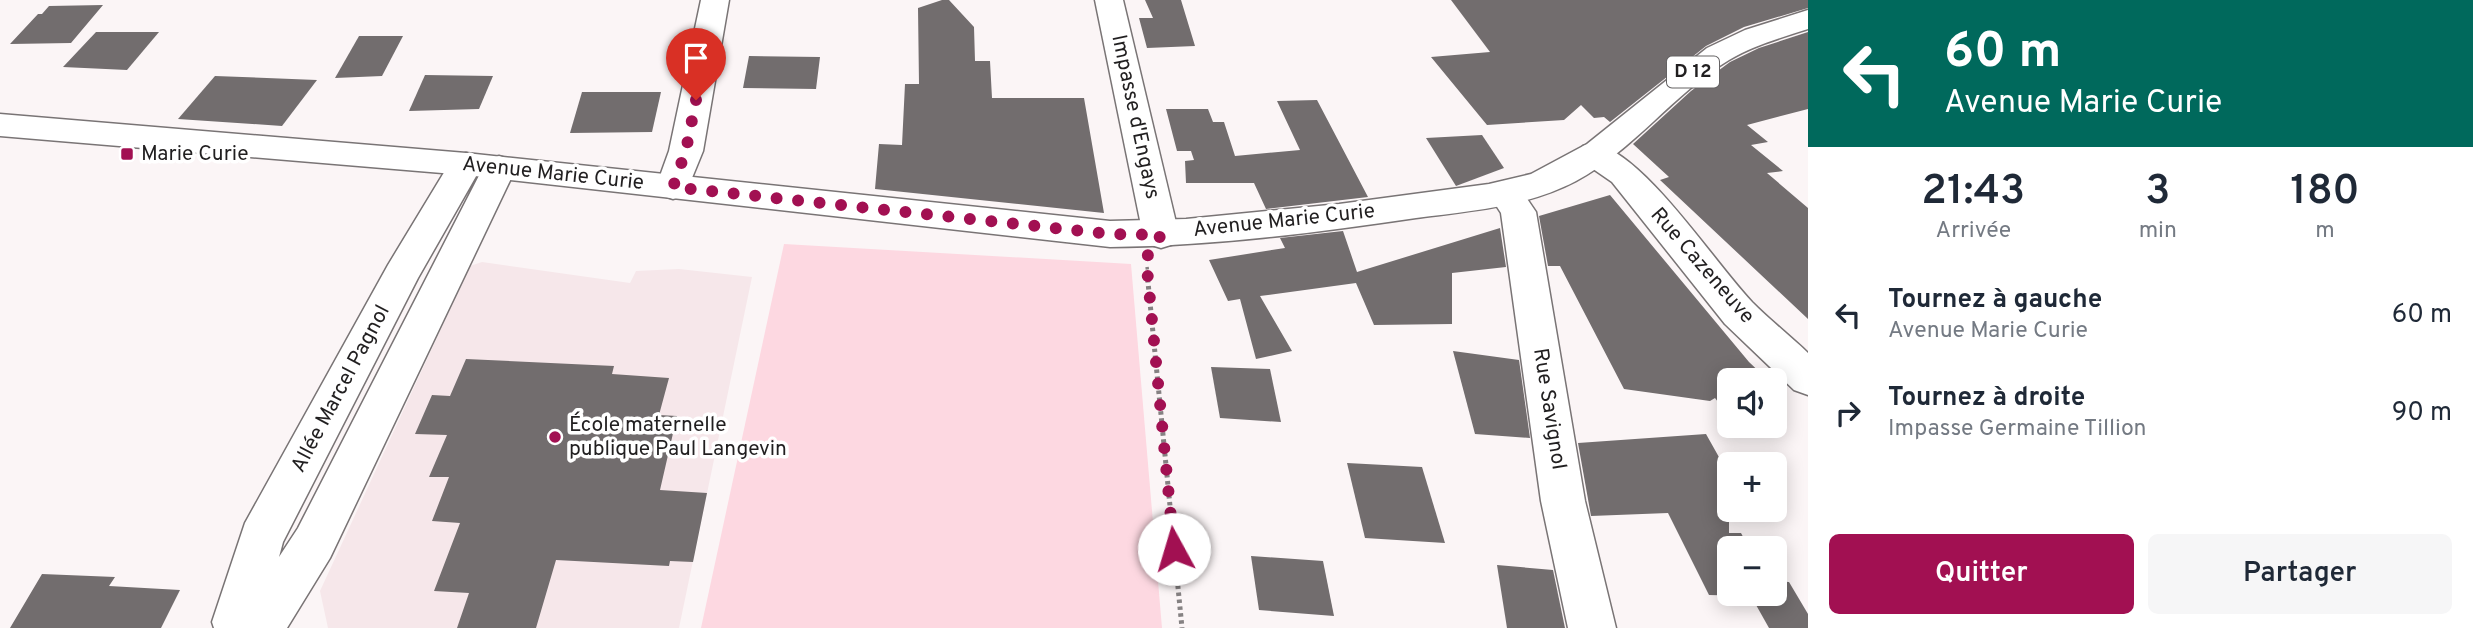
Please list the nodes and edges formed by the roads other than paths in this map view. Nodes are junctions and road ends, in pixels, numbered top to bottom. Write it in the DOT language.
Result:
graph roads {
  1 [pos="715,0"];
  2 [pos="1110,0"];
  3 [pos="1808,19"];
  4 [pos="0,125"];
  5 [pos="1595,154"];
  6 [pos="482,166"];
  7 [pos="673,187"];
  8 [pos="1505,193"];
  9 [pos="1161,235"];
  10 [pos="1808,379"];
  11 [pos="251,624"];
  12 [pos="1592,628"];
  1 -- 7 [label="main road"];
  2 -- 9 [label="main road, Impasse d'Engays"];
  3 -- 5 [label="main road, Avenue Marie Curie / D 12"];
  4 -- 6 [label="main road, Avenue Marie Curie / D 12"];
  5 -- 8 [label="main road, Avenue Marie Curie / D 12"];
  5 -- 10 [label="main road, Rue Cazeneuve"];
  6 -- 7 [label="main road, Avenue Marie Curie / D 12"];
  6 -- 11 [label="main road, Allée Marcel Pagnol"];
  7 -- 9 [label="main road, Avenue Marie Curie / D 12"];
  8 -- 9 [label="main road, Avenue Marie Curie / D 12"];
  8 -- 12 [label="main road, Rue Savignol"];
}
